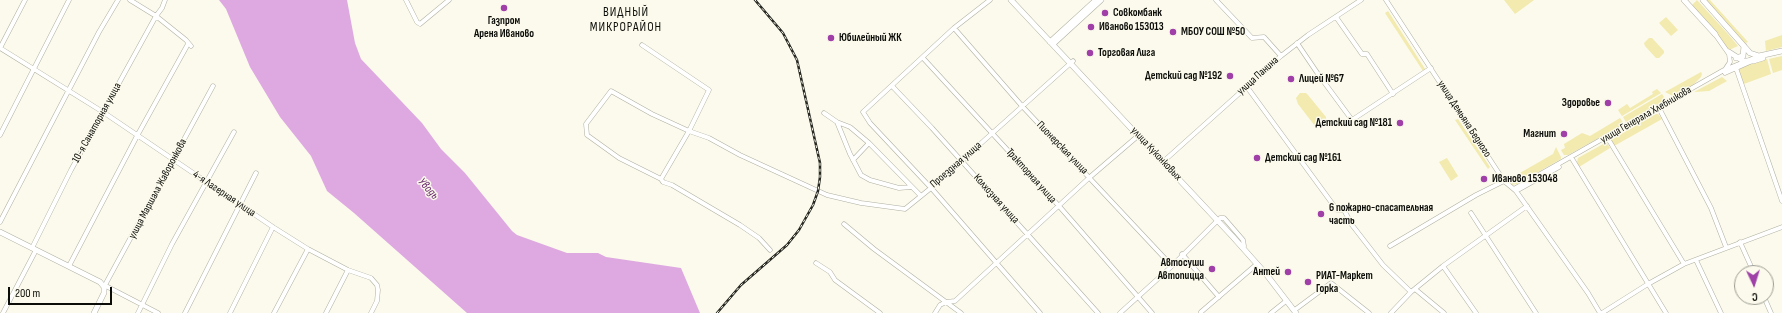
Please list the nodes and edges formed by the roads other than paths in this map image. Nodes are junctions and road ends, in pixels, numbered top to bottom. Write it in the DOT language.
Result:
graph roads {
  1 [pos="26,0"];
  2 [pos="69,0"];
  3 [pos="118,0"];
  4 [pos="130,0"];
  5 [pos="165,0"];
  6 [pos="406,0"];
  7 [pos="449,0"];
  8 [pos="990,0"];
  9 [pos="1011,0"];
  10 [pos="1016,0"];
  11 [pos="1096,0"];
  12 [pos="1101,0"];
  13 [pos="1216,0"];
  14 [pos="1361,0"];
  15 [pos="1386,0"];
  16 [pos="1684,0"];
  17 [pos="1703,0"];
  18 [pos="156,16"];
  19 [pos="1336,17"];
  20 [pos="954,28"];
  21 [pos="1715,34"];
  22 [pos="1053,42"];
  23 [pos="1297,43"];
  24 [pos="642,45"];
  25 [pos="1743,45"];
  26 [pos="0,48"];
  27 [pos="1729,52"];
  28 [pos="1782,53"];
  29 [pos="1281,56"];
  30 [pos="1759,56"];
  31 [pos="922,58"];
  32 [pos="1739,61"];
  33 [pos="1753,61"];
  34 [pos="1072,62"];
  35 [pos="1431,68"];
  36 [pos="35,69"];
  37 [pos="1725,72"];
  38 [pos="213,86"];
  39 [pos="892,86"];
  40 [pos="1247,87"];
  41 [pos="69,90"];
  42 [pos="1393,94"];
  43 [pos="1022,106"];
  44 [pos="1659,109"];
  45 [pos="103,112"];
  46 [pos="824,113"];
  47 [pos="838,122"];
  48 [pos="689,131"];
  49 [pos="234,132"];
  50 [pos="992,133"];
  51 [pos="0,135"];
  52 [pos="1139,135"];
  53 [pos="137,136"];
  54 [pos="1607,138"];
  55 [pos="869,143"];
  56 [pos="1572,158"];
  57 [pos="173,160"];
  58 [pos="853,160"];
  59 [pos="961,161"];
  60 [pos="1164,161"];
  61 [pos="256,173"];
  62 [pos="1090,177"];
  63 [pos="661,179"];
  64 [pos="1504,181"];
  65 [pos="206,182"];
  66 [pos="911,187"];
  67 [pos="931,188"];
  68 [pos="1515,190"];
  69 [pos="921,196"];
  70 [pos="1782,201"];
  71 [pos="240,204"];
  72 [pos="1059,206"];
  73 [pos="1527,206"];
  74 [pos="1470,213"];
  75 [pos="1219,219"];
  76 [pos="0,222"];
  77 [pos="844,224"];
  78 [pos="273,227"];
  79 [pos="1782,227"];
  80 [pos="0,232"];
  81 [pos="1027,234"];
  82 [pos="1485,235"];
  83 [pos="1740,242"];
  84 [pos="1390,246"];
  85 [pos="1726,247"];
  86 [pos="34,249"];
  87 [pos="308,249"];
  88 [pos="770,250"];
  89 [pos="1182,254"];
  90 [pos="1696,260"];
  91 [pos="997,262"];
  92 [pos="816,263"];
  93 [pos="1257,264"];
  94 [pos="1684,264"];
  95 [pos="1750,265"];
  96 [pos="69,266"];
  97 [pos="1172,266"];
  98 [pos="1443,266"];
  99 [pos="348,270"];
  100 [pos="103,284"];
  101 [pos="1648,284"];
  102 [pos="1415,289"];
  103 [pos="1411,292"];
  104 [pos="1138,296"];
  105 [pos="1218,297"];
  106 [pos="1286,301"];
  107 [pos="946,302"];
  108 [pos="142,304"];
  109 [pos="1201,312"];
  110 [pos="1297,312"];
  111 [pos="3,313"];
  112 [pos="94,313"];
  113 [pos="138,313"];
  114 [pos="158,313"];
  115 [pos="185,313"];
  116 [pos="230,313"];
  117 [pos="274,313"];
  118 [pos="326,313"];
  119 [pos="371,313"];
  120 [pos="880,313"];
  121 [pos="935,313"];
  122 [pos="961,313"];
  123 [pos="1040,313"];
  124 [pos="1098,313"];
  125 [pos="1120,313"];
  126 [pos="1152,313"];
  127 [pos="1271,313"];
  128 [pos="1369,313"];
  129 [pos="1391,313"];
  130 [pos="1444,313"];
  131 [pos="1476,313"];
  132 [pos="1536,313"];
  133 [pos="1601,313"];
  134 [pos="1666,313"];
  135 [pos="1721,313"];
  1 -- 26 [label="street"];
  2 -- 36 [label="street"];
  3 -- 41 [label="street"];
  4 -- 18 [label="street"];
  5 -- 18 [label="street, 10-я Санаторная улица"];
  6 -- 7 [label="street"];
  8 -- 20 [label="street"];
  9 -- 22 [label="main road, улица Куконковых"];
  10 -- 22 [label="main road, улица Куконковых"];
  11 -- 22 [label="main road"];
  12 -- 22 [label="main road"];
  13 -- 29 [label="street"];
  14 -- 19 [label="street, улица Панина"];
  15 -- 35 [label="street, улица Демьяна Бедного"];
  16 -- 21 [label="main road"];
  17 -- 25 [label="main road"];
  18 -- 45 [label="street, 10-я Санаторная улица"];
  18 -- 53 [label="street"];
  19 -- 23 [label="street, улица Панина"];
  19 -- 42 [label="street"];
  20 -- 31 [label="street"];
  20 -- 43 [label="street, Пионерская улица"];
  21 -- 27 [label="street"];
  22 -- 34 [label="main road, улица Куконковых"];
  23 -- 29 [label="street, улица Панина"];
  23 -- 42 [label="street"];
  24 -- 48 [label="street"];
  25 -- 30 [label="main road"];
  25 -- 32 [label="main road"];
  26 -- 36 [label="street, 4-я Лагерная улица"];
  27 -- 32 [label="main road"];
  27 -- 37 [label="street"];
  28 -- 30 [label="main road, улица Генерала Хлебникова"];
  28 -- 33 [label="main road, улица Генерала Хлебникова"];
  29 -- 40 [label="street, улица Панина"];
  30 -- 32 [label="street, улица Генерала Хлебникова"];
  31 -- 39 [label="street"];
  31 -- 50 [label="street, Тракторная улица"];
  32 -- 33 [label="main road"];
  32 -- 33 [label="street, улица Генерала Хлебникова"];
  32 -- 37 [label="street, улица Генерала Хлебникова"];
  32 -- 70 [label="street"];
  34 -- 43 [label="street, Проездная улица"];
  34 -- 52 [label="main road, улица Куконковых"];
  34 -- 60 [label="main road, улица Куконковых"];
  35 -- 42 [label="street"];
  35 -- 64 [label="street, улица Демьяна Бедного"];
  36 -- 41 [label="street, 4-я Лагерная улица"];
  36 -- 51 [label="street"];
  37 -- 44 [label="street, улица Генерала Хлебникова"];
  38 -- 57 [label="street, улица Маршала Жаворонкова"];
  39 -- 59 [label="street, Колхозная улица"];
  39 -- 67 [label="street"];
  40 -- 60 [label="street, улица Панина"];
  40 -- 103 [label="street"];
  41 -- 45 [label="street, 4-я Лагерная улица"];
  41 -- 76 [label="street"];
  43 -- 50 [label="street, Проездная улица"];
  43 -- 62 [label="street, Пионерская улица"];
  44 -- 54 [label="street, улица Генерала Хлебникова"];
  44 -- 85 [label="street"];
  45 -- 53 [label="street, 4-я Лагерная улица"];
  45 -- 86 [label="street, 10-я Санаторная улица"];
  46 -- 47 [label="street"];
  47 -- 55 [label="street"];
  47 -- 58 [label="street"];
  48 -- 63 [label="street"];
  48 -- 63 [label="street, Проездная улица"];
  48 -- 69 [label="street, Проездная улица"];
  49 -- 65 [label="street"];
  50 -- 59 [label="street, Проездная улица"];
  50 -- 72 [label="street, Тракторная улица"];
  52 -- 60 [label="main road, улица Куконковых"];
  52 -- 62 [label="street"];
  53 -- 57 [label="street, 4-я Лагерная улица"];
  53 -- 96 [label="street"];
  54 -- 56 [label="street, улица Генерала Хлебникова"];
  54 -- 94 [label="street"];
  55 -- 58 [label="street"];
  55 -- 66 [label="street"];
  56 -- 68 [label="street, улица Генерала Хлебникова"];
  56 -- 101 [label="street"];
  57 -- 65 [label="street, 4-я Лагерная улица"];
  57 -- 100 [label="street, улица Маршала Жаворонкова"];
  58 -- 66 [label="street"];
  59 -- 67 [label="street, Проездная улица"];
  59 -- 81 [label="street, Колхозная улица"];
  60 -- 75 [label="main road, улица Куконковых"];
  61 -- 71 [label="street"];
  62 -- 72 [label="street"];
  62 -- 97 [label="street, Пионерская улица"];
  63 -- 88 [label="street"];
  64 -- 68 [label="street, улица Демьяна Бедного"];
  64 -- 84 [label="street"];
  65 -- 71 [label="street, 4-я Лагерная улица"];
  65 -- 108 [label="street"];
  66 -- 69 [label="street"];
  67 -- 69 [label="street, Проездная улица"];
  67 -- 91 [label="street"];
  68 -- 73 [label="street, улица Демьяна Бедного"];
  71 -- 78 [label="street, 4-я Лагерная улица"];
  71 -- 115 [label="street"];
  72 -- 81 [label="street"];
  72 -- 104 [label="street, Тракторная улица"];
  73 -- 82 [label="street"];
  73 -- 133 [label="street, улица Демьяна Бедного"];
  74 -- 82 [label="street"];
  75 -- 89 [label="street"];
  75 -- 93 [label="main road, улица Куконковых"];
  75 -- 110 [label="main road, улица Куконковых"];
  77 -- 107 [label="street"];
  78 -- 87 [label="street, 4-я Лагерная улица"];
  78 -- 116 [label="street"];
  79 -- 83 [label="street"];
  80 -- 86 [label="main road"];
  81 -- 91 [label="street"];
  81 -- 124 [label="street, Колхозная улица"];
  82 -- 98 [label="street"];
  82 -- 132 [label="street"];
  83 -- 85 [label="street"];
  83 -- 95 [label="street"];
  85 -- 90 [label="street"];
  86 -- 96 [label="main road"];
  86 -- 111 [label="street, 10-я Санаторная улица"];
  87 -- 99 [label="street, 4-я Лагерная улица"];
  87 -- 117 [label="street"];
  89 -- 97 [label="street"];
  89 -- 105 [label="street"];
  90 -- 94 [label="street"];
  90 -- 135 [label="street"];
  91 -- 107 [label="street"];
  91 -- 123 [label="street"];
  92 -- 120 [label="street"];
  93 -- 105 [label="street"];
  93 -- 106 [label="main road, улица Куконковых"];
  94 -- 101 [label="street"];
  96 -- 100 [label="main road"];
  97 -- 104 [label="street"];
  98 -- 102 [label="street"];
  98 -- 131 [label="street"];
  99 -- 118 [label="street"];
  99 -- 119 [label="street, 4-я Лагерная улица"];
  100 -- 108 [label="street"];
  100 -- 112 [label="main road"];
  101 -- 133 [label="street"];
  101 -- 134 [label="street"];
  102 -- 103 [label="street"];
  102 -- 130 [label="street"];
  103 -- 129 [label="street"];
  104 -- 125 [label="street"];
  104 -- 126 [label="street, Тракторная улица"];
  105 -- 109 [label="street"];
  106 -- 110 [label="main road, улица Куконковых"];
  106 -- 127 [label="street"];
  107 -- 121 [label="street"];
  107 -- 122 [label="street"];
  108 -- 113 [label="street"];
  108 -- 114 [label="street"];
  110 -- 128 [label="street"];
}
